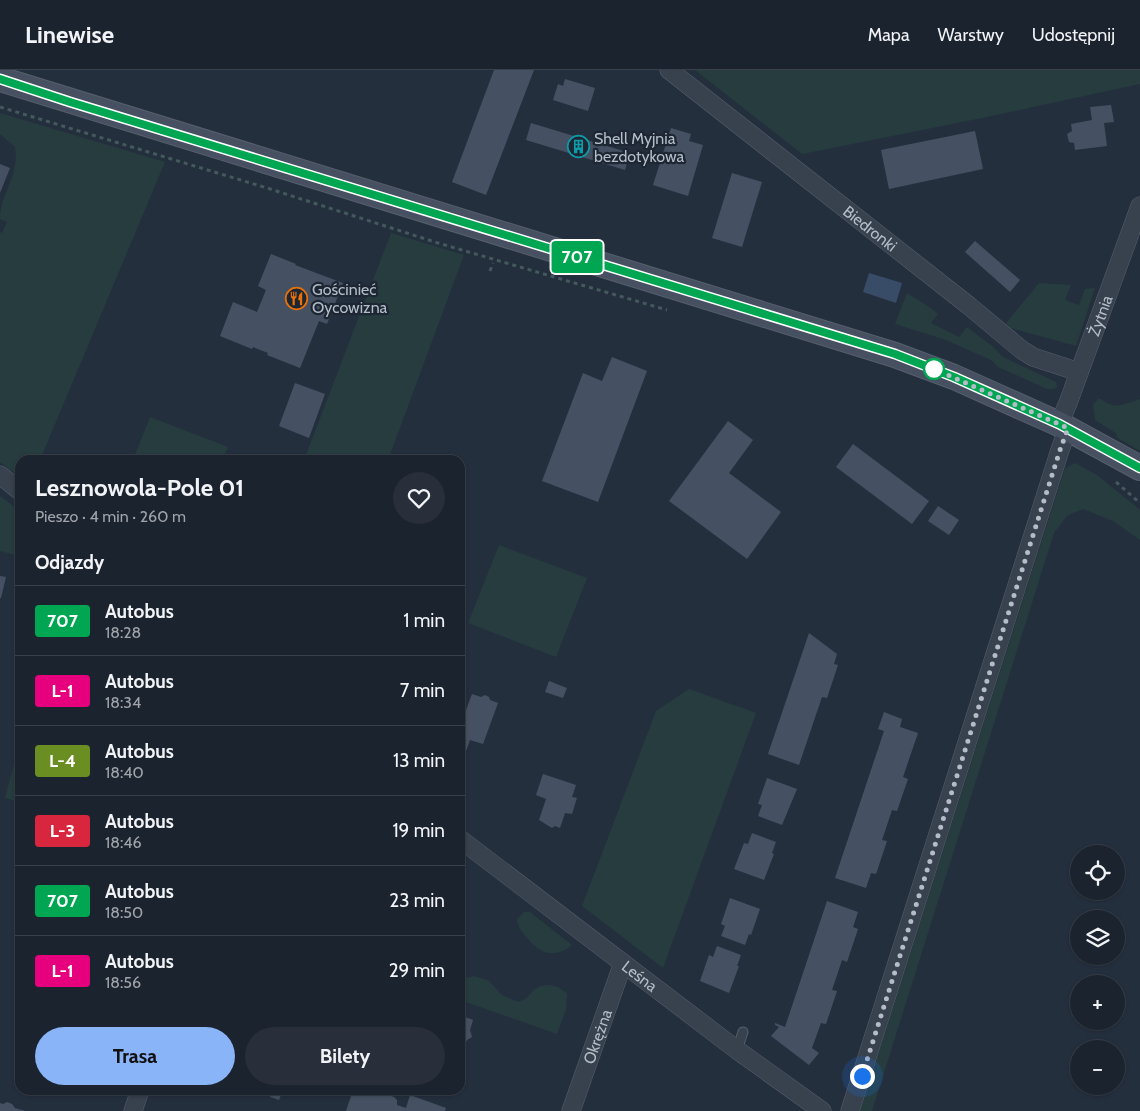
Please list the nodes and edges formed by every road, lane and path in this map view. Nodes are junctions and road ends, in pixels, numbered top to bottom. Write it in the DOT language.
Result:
graph roads {
  1 [pos="669,70"];
  2 [pos="0,79"];
  3 [pos="0,107"];
  4 [pos="1140,206"];
  5 [pos="493,263"];
  6 [pos="490,271"];
  7 [pos="673,311"];
  8 [pos="1079,372"];
  9 [pos="1064,426"];
  10 [pos="1140,468"];
  11 [pos="0,475"];
  12 [pos="1111,477"];
  13 [pos="15,487"];
  14 [pos="1140,503"];
  15 [pos="465,843"];
  16 [pos="623,963"];
  17 [pos="744,1032"];
  18 [pos="737,1050"];
  19 [pos="139,1095"];
  20 [pos="134,1111"];
  21 [pos="571,1111"];
  22 [pos="822,1111"];
  23 [pos="850,1111"];
  1 -- 8 [label="street, Biedronki"];
  2 -- 9 [label="main road"];
  3 -- 7 [label="path"];
  4 -- 8 [label="street, Żytnia"];
  5 -- 6 [label="path"];
  8 -- 9 [label="street, Żytnia"];
  9 -- 10 [label="main road"];
  9 -- 23 [label="street, Żytnia"];
  11 -- 13 [label="street"];
  12 -- 14 [label="path"];
  15 -- 16 [label="street, Leśna"];
  16 -- 18 [label="street, Leśna"];
  16 -- 21 [label="street, Okrężna"];
  17 -- 18 [label="lane"];
  18 -- 22 [label="street, Leśna"];
  19 -- 20 [label="street"];
}
